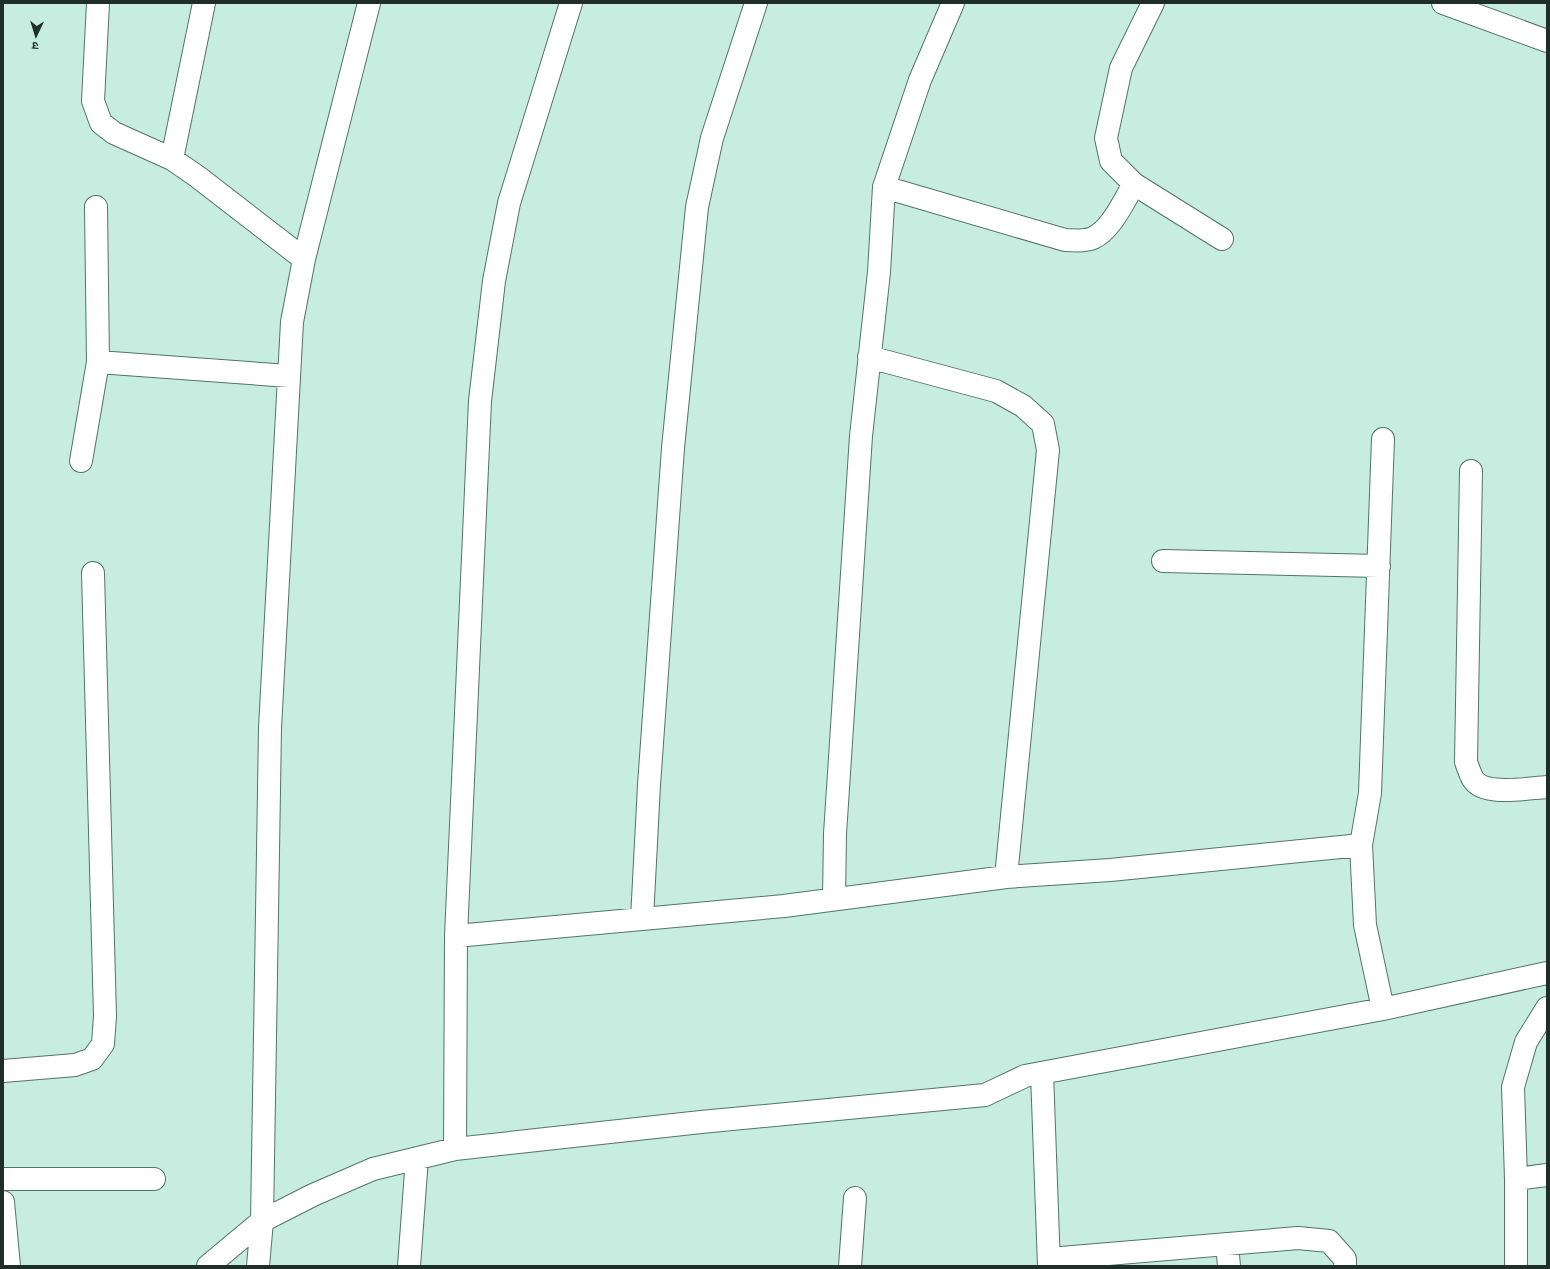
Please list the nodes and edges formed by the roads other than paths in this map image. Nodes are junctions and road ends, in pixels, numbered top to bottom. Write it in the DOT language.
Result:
graph roads {
  1 [pos="98,3"];
  2 [pos="204,3"];
  3 [pos="369,3"];
  4 [pos="571,3"];
  5 [pos="756,3"];
  6 [pos="953,3"];
  7 [pos="1153,3"];
  8 [pos="1443,3"];
  9 [pos="1547,41"];
  10 [pos="172,159"];
  11 [pos="1134,184"];
  12 [pos="884,187"];
  13 [pos="96,207"];
  14 [pos="1222,240"];
  15 [pos="304,259"];
  16 [pos="869,357"];
  17 [pos="98,362"];
  18 [pos="289,376"];
  19 [pos="1383,439"];
  20 [pos="81,461"];
  21 [pos="1471,472"];
  22 [pos="1163,561"];
  23 [pos="1379,566"];
  24 [pos="93,573"];
  25 [pos="1547,787"];
  26 [pos="1361,845"];
  27 [pos="1006,877"];
  28 [pos="834,899"];
  29 [pos="642,919"];
  30 [pos="456,936"];
  31 [pos="1547,973"];
  32 [pos="1384,1008"];
  33 [pos="1547,1008"];
  34 [pos="3,1072"];
  35 [pos="1034,1075"];
  36 [pos="455,1149"];
  37 [pos="418,1158"];
  38 [pos="1547,1175"];
  39 [pos="3,1179"];
  40 [pos="154,1179"];
  41 [pos="1516,1179"];
  42 [pos="855,1198"];
  43 [pos="3,1202"];
  44 [pos="262,1221"];
  45 [pos="1226,1244"];
  46 [pos="1049,1263"];
  47 [pos="9,1266"];
  48 [pos="208,1266"];
  49 [pos="258,1266"];
  50 [pos="409,1266"];
  51 [pos="850,1266"];
  52 [pos="1228,1266"];
  53 [pos="1345,1266"];
  54 [pos="1516,1266"];
  1 -- 10 [label="street"];
  2 -- 10 [label="street"];
  3 -- 15 [label="street"];
  4 -- 30 [label="street"];
  5 -- 29 [label="street"];
  6 -- 12 [label="street"];
  7 -- 11 [label="street"];
  8 -- 9 [label="street"];
  10 -- 15 [label="street"];
  11 -- 12 [label="street"];
  11 -- 14 [label="street"];
  12 -- 16 [label="street"];
  13 -- 17 [label="street"];
  15 -- 18 [label="street"];
  16 -- 27 [label="street"];
  16 -- 28 [label="street"];
  17 -- 18 [label="street"];
  17 -- 20 [label="street"];
  18 -- 44 [label="street"];
  19 -- 23 [label="street"];
  21 -- 25 [label="street"];
  22 -- 23 [label="street"];
  23 -- 26 [label="street"];
  24 -- 34 [label="street"];
  26 -- 27 [label="street"];
  26 -- 32 [label="street"];
  27 -- 28 [label="street"];
  28 -- 29 [label="street"];
  29 -- 30 [label="street"];
  30 -- 36 [label="street"];
  31 -- 32 [label="street"];
  32 -- 35 [label="street"];
  33 -- 41 [label="street"];
  35 -- 36 [label="street"];
  35 -- 46 [label="street"];
  36 -- 37 [label="street"];
  37 -- 44 [label="street"];
  37 -- 50 [label="street"];
  38 -- 41 [label="street"];
  39 -- 40 [label="street"];
  41 -- 54 [label="street"];
  42 -- 51 [label="street"];
  43 -- 47 [label="street"];
  44 -- 48 [label="street"];
  44 -- 49 [label="street"];
  45 -- 46 [label="street"];
  45 -- 52 [label="street"];
  45 -- 53 [label="street"];
}
